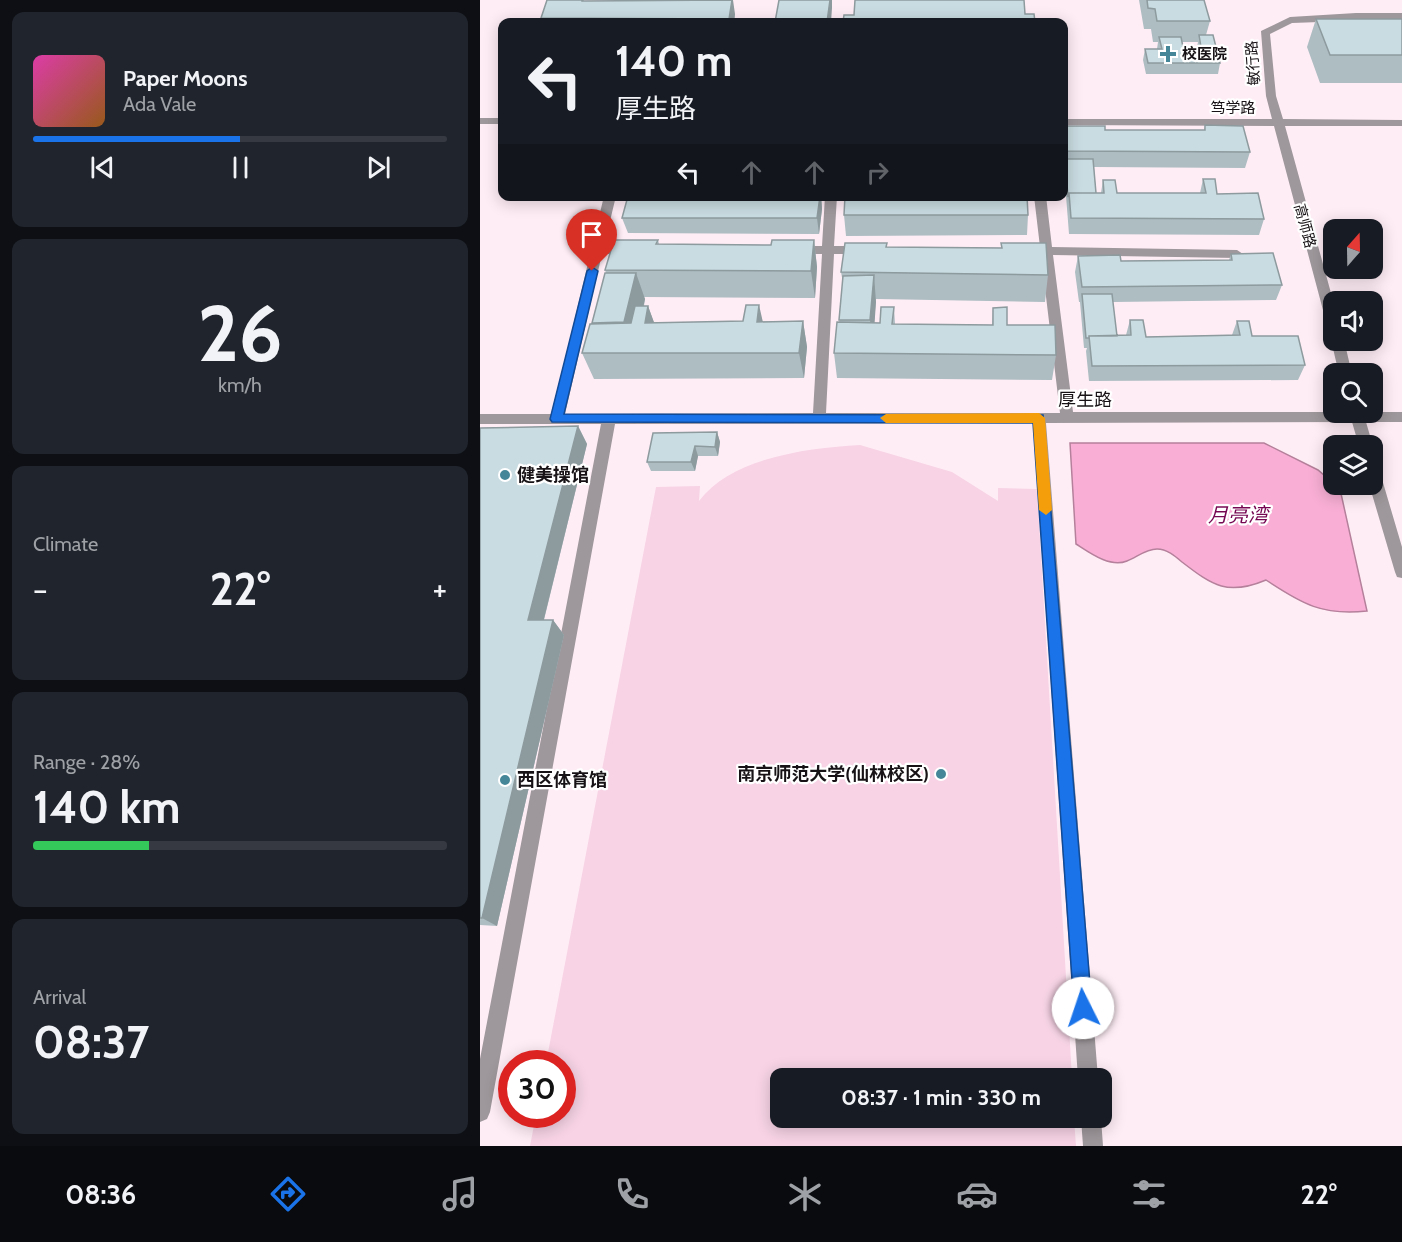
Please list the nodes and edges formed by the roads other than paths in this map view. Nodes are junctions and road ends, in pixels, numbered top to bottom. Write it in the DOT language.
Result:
graph roads {
  1 [pos="1402,16"];
  2 [pos="480,121"];
  3 [pos="498,121"];
  4 [pos="1068,122"];
  5 [pos="1277,123"];
  6 [pos="1402,123"];
  7 [pos="609,201"];
  8 [pos="831,201"];
  9 [pos="1040,201"];
  10 [pos="598,250"];
  11 [pos="644,250"];
  12 [pos="781,250"];
  13 [pos="827,250"];
  14 [pos="873,250"];
  15 [pos="1011,250"];
  16 [pos="1045,251"];
  17 [pos="1237,254"];
  18 [pos="1323,291"];
  19 [pos="1323,415"];
  20 [pos="1383,416"];
  21 [pos="1402,417"];
  22 [pos="819,418"];
  23 [pos="1039,418"];
  24 [pos="1067,418"];
  25 [pos="480,419"];
  26 [pos="557,419"];
  27 [pos="609,419"];
  28 [pos="1380,495"];
  29 [pos="1402,572"];
  30 [pos="1087,1068"];
  31 [pos="480,1112"];
  32 [pos="1092,1128"];
  33 [pos="1093,1146"];
  1 -- 5 [label="street, 敏行路"];
  2 -- 3 [label="street"];
  4 -- 5 [label="street, 笃学路"];
  5 -- 6 [label="street, 笃学路"];
  5 -- 18 [label="street, 高师路"];
  7 -- 10 [label="street"];
  8 -- 13 [label="street"];
  9 -- 16 [label="street"];
  10 -- 11 [label="street"];
  10 -- 26 [label="street"];
  12 -- 13 [label="street"];
  13 -- 14 [label="street"];
  13 -- 22 [label="street"];
  15 -- 16 [label="street"];
  16 -- 17 [label="street"];
  16 -- 24 [label="street"];
  19 -- 24 [label="street, 厚生路"];
  20 -- 21 [label="street, 厚生路"];
  22 -- 23 [label="street, 厚生路"];
  22 -- 27 [label="street, 厚生路"];
  23 -- 24 [label="street, 厚生路"];
  23 -- 30 [label="street"];
  25 -- 26 [label="street, 厚生路"];
  26 -- 27 [label="street, 厚生路"];
  27 -- 31 [label="street"];
  28 -- 29 [label="street"];
  32 -- 33 [label="street"];
}
